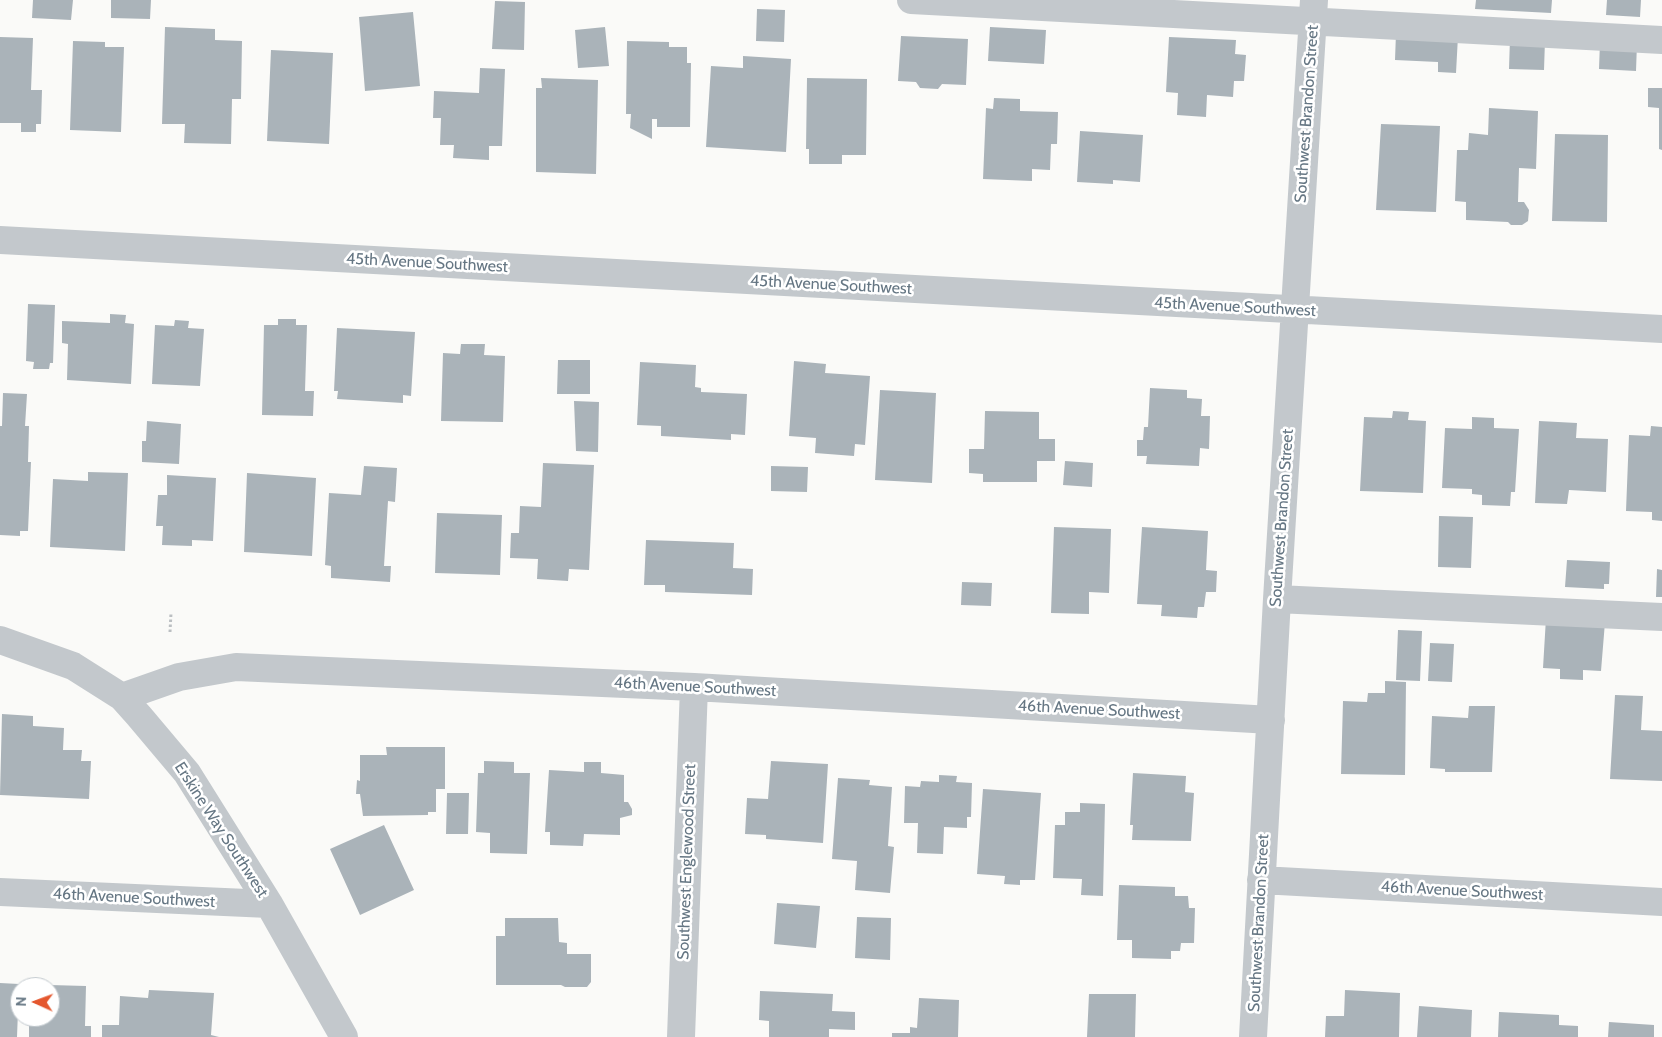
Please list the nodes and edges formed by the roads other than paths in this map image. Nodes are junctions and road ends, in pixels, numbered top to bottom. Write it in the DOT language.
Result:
graph roads {
  1 [pos="911,0"];
  2 [pos="1314,11"];
  3 [pos="1662,40"];
  4 [pos="0,240"];
  5 [pos="1295,311"];
  6 [pos="1662,329"];
  7 [pos="1277,598"];
  8 [pos="1662,617"];
  9 [pos="0,640"];
  10 [pos="694,686"];
  11 [pos="122,697"];
  12 [pos="1271,720"];
  13 [pos="1261,880"];
  14 [pos="0,892"];
  15 [pos="1662,902"];
  16 [pos="268,904"];
  17 [pos="344,1037"];
  18 [pos="681,1037"];
  19 [pos="1253,1037"];
  1 -- 2 [label="street"];
  2 -- 3 [label="street"];
  2 -- 5 [label="street, Southwest Brandon Street"];
  4 -- 5 [label="street, 45th Avenue Southwest"];
  5 -- 6 [label="street, 45th Avenue Southwest"];
  5 -- 7 [label="street, Southwest Brandon Street"];
  7 -- 8 [label="street"];
  7 -- 12 [label="street, Southwest Brandon Street"];
  9 -- 11 [label="street, Erskine Way Southwest"];
  10 -- 11 [label="street, 46th Avenue Southwest"];
  10 -- 12 [label="street, 46th Avenue Southwest"];
  10 -- 18 [label="street, Southwest Englewood Street"];
  11 -- 16 [label="street, Erskine Way Southwest"];
  12 -- 13 [label="street, Southwest Brandon Street"];
  13 -- 15 [label="street, 46th Avenue Southwest"];
  13 -- 19 [label="street, Southwest Brandon Street"];
  14 -- 16 [label="street, 46th Avenue Southwest"];
  16 -- 17 [label="street, Erskine Way Southwest"];
}
